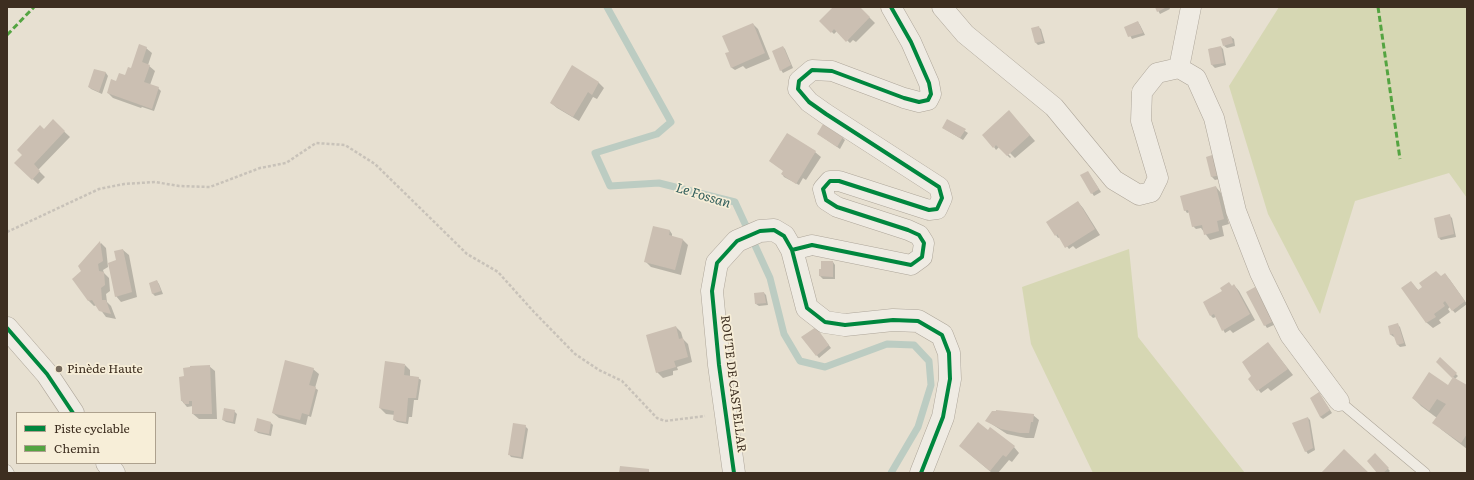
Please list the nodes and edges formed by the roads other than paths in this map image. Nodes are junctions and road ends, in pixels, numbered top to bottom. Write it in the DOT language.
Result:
graph roads {
  1 [pos="891,7"];
  2 [pos="942,7"];
  3 [pos="1191,7"];
  4 [pos="1179,68"];
  5 [pos="792,250"];
  6 [pos="7,328"];
  7 [pos="1339,401"];
  8 [pos="73,412"];
  9 [pos="108,464"];
  10 [pos="7,470"];
  11 [pos="9,473"];
  12 [pos="114,473"];
  13 [pos="734,473"];
  14 [pos="921,473"];
  15 [pos="1425,473"];
  1 -- 5 [label="street"];
  2 -- 4 [label="street"];
  3 -- 4 [label="street"];
  4 -- 7 [label="street"];
  5 -- 13 [label="street, ROUTE DE CASTELLAR"];
  5 -- 14 [label="street, ROUTE DE CASTELLAR"];
  6 -- 8 [label="street"];
  7 -- 15 [label="lane"];
  9 -- 12 [label="street"];
  10 -- 11 [label="lane"];
}
